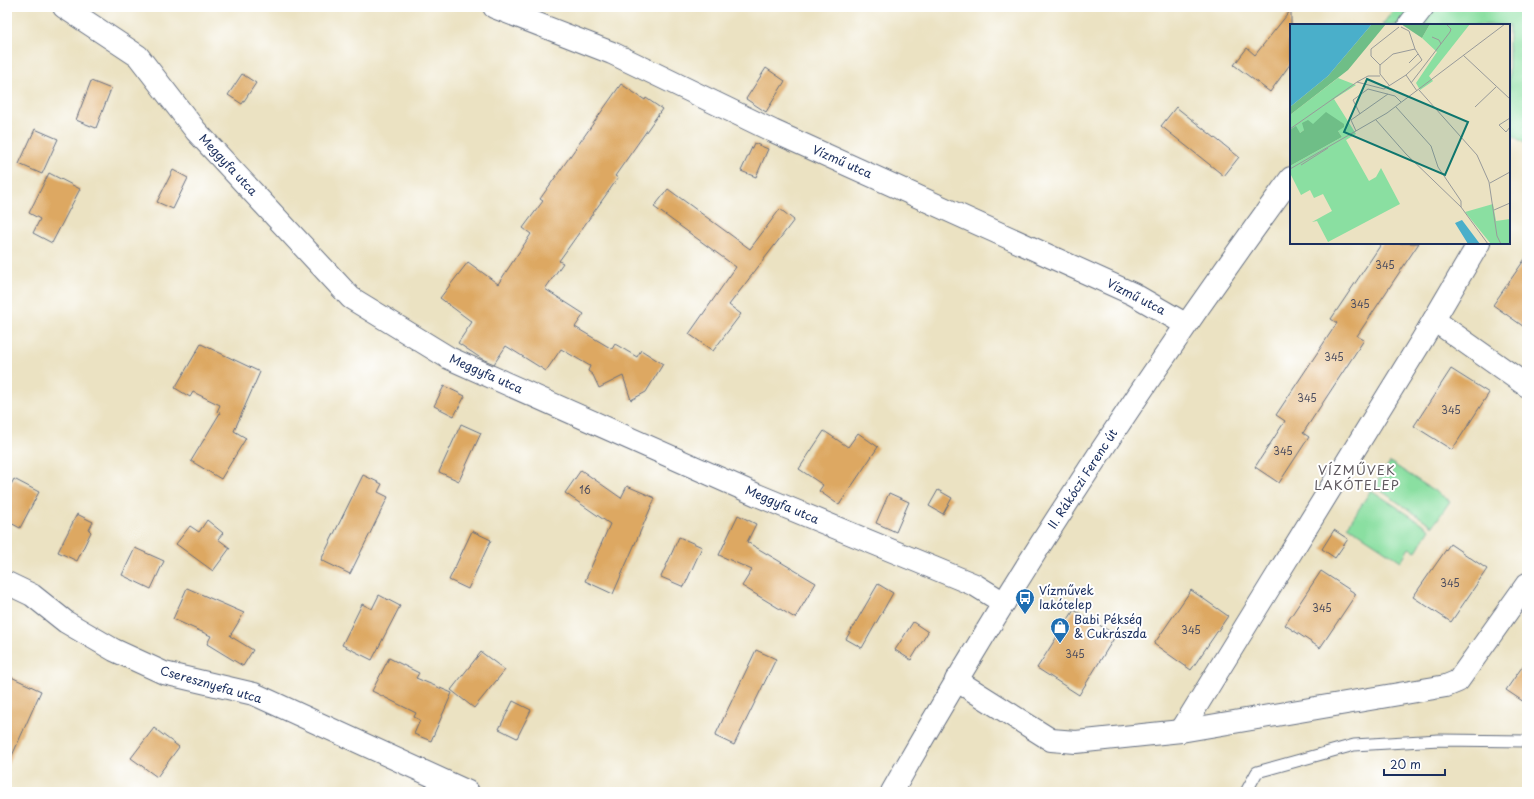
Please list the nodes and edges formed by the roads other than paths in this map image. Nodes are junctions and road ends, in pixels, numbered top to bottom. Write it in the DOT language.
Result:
graph roads {
  1 [pos="64,7"];
  2 [pos="494,7"];
  3 [pos="1423,7"];
  4 [pos="1410,24"];
  5 [pos="1290,179"];
  6 [pos="1478,244"];
  7 [pos="1434,320"];
  8 [pos="1185,324"];
  9 [pos="1527,386"];
  10 [pos="7,583"];
  11 [pos="1527,584"];
  12 [pos="1004,602"];
  13 [pos="956,680"];
  14 [pos="1181,731"];
  15 [pos="1527,741"];
  16 [pos="468,792"];
  17 [pos="892,792"];
  18 [pos="1246,792"];
  1 -- 12 [label="street, Meggyfa utca"];
  2 -- 8 [label="street, Vízmű utca"];
  3 -- 4 [label="street"];
  5 -- 8 [label="street, II. Rákóczi Ferenc út"];
  6 -- 7 [label="street"];
  7 -- 9 [label="street"];
  7 -- 14 [label="street"];
  8 -- 12 [label="street, II. Rákóczi Ferenc út"];
  10 -- 16 [label="street, Cseresznyefa utca"];
  11 -- 14 [label="street"];
  12 -- 13 [label="street, II. Rákóczi Ferenc út"];
  13 -- 14 [label="street"];
  13 -- 17 [label="street, II. Rákóczi Ferenc út"];
  15 -- 18 [label="lane"];
}
